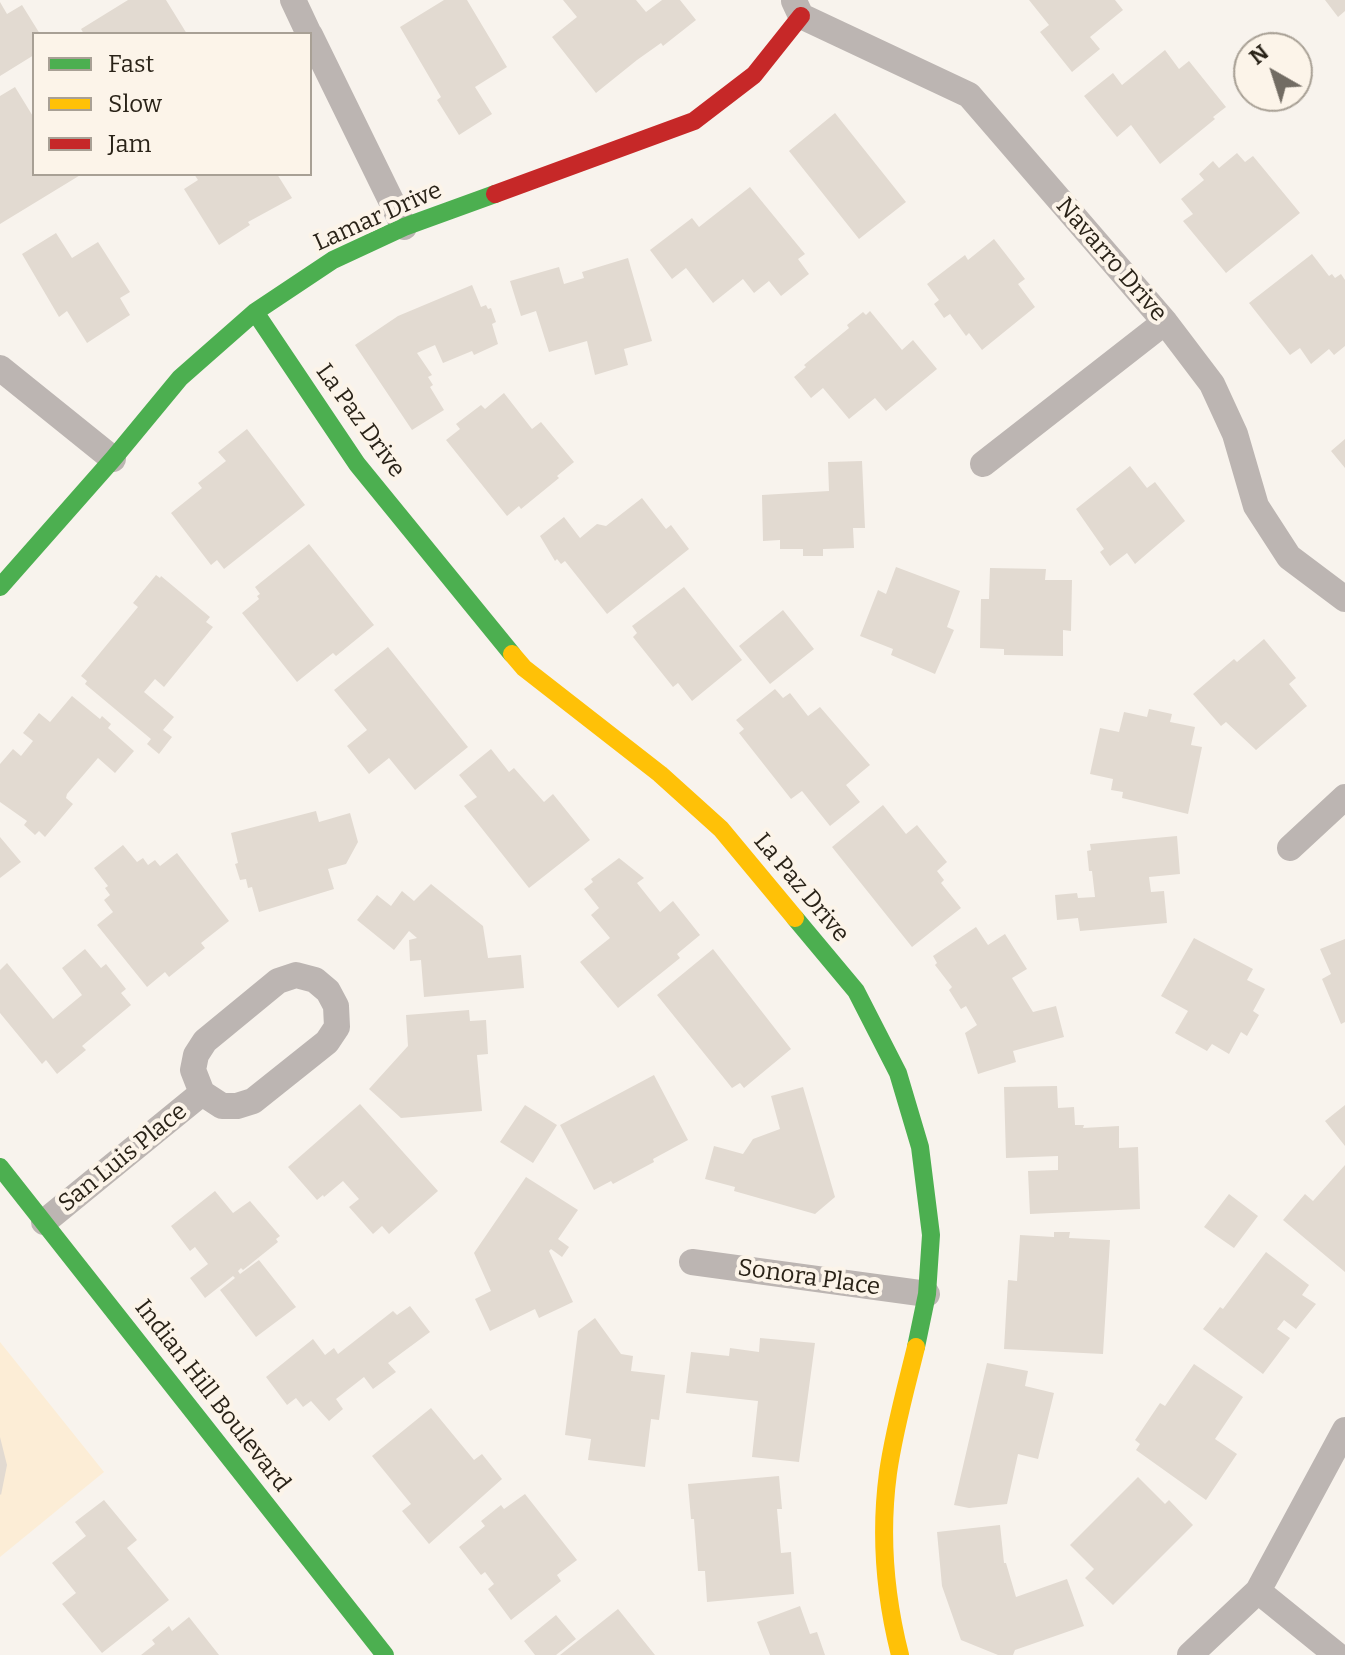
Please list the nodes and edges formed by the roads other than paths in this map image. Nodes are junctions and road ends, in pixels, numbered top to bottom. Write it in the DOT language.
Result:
graph roads {
  1 [pos="293,0"];
  2 [pos="797,8"];
  3 [pos="309,32"];
  4 [pos="312,39"];
  5 [pos="404,227"];
  6 [pos="255,312"];
  7 [pos="1165,322"];
  8 [pos="0,368"];
  9 [pos="113,459"];
  10 [pos="983,464"];
  11 [pos="0,587"];
  12 [pos="1345,599"];
  13 [pos="1345,797"];
  14 [pos="1290,848"];
  15 [pos="202,1093"];
  16 [pos="0,1167"];
  17 [pos="44,1222"];
  18 [pos="692,1262"];
  19 [pos="927,1294"];
  20 [pos="1345,1430"];
  21 [pos="1258,1591"];
  22 [pos="385,1655"];
  23 [pos="900,1655"];
  24 [pos="1190,1655"];
  25 [pos="1337,1655"];
  1 -- 3 [label="street"];
  2 -- 5 [label="street, Lamar Drive"];
  2 -- 7 [label="street, Navarro Drive"];
  4 -- 5 [label="street"];
  5 -- 6 [label="street, Lamar Drive"];
  6 -- 9 [label="street, Lamar Drive"];
  6 -- 19 [label="street, La Paz Drive"];
  7 -- 10 [label="street"];
  7 -- 12 [label="street, Navarro Drive"];
  8 -- 9 [label="street"];
  9 -- 11 [label="street, Lamar Drive"];
  13 -- 14 [label="street"];
  15 -- 15 [label="street, San Luis Place"];
  15 -- 17 [label="street, San Luis Place"];
  16 -- 17 [label="street, Indian Hill Boulevard"];
  17 -- 22 [label="street, Indian Hill Boulevard"];
  18 -- 19 [label="street, Sonora Place"];
  19 -- 23 [label="street, La Paz Drive"];
  20 -- 21 [label="street"];
  21 -- 24 [label="street"];
  21 -- 25 [label="street"];
}
